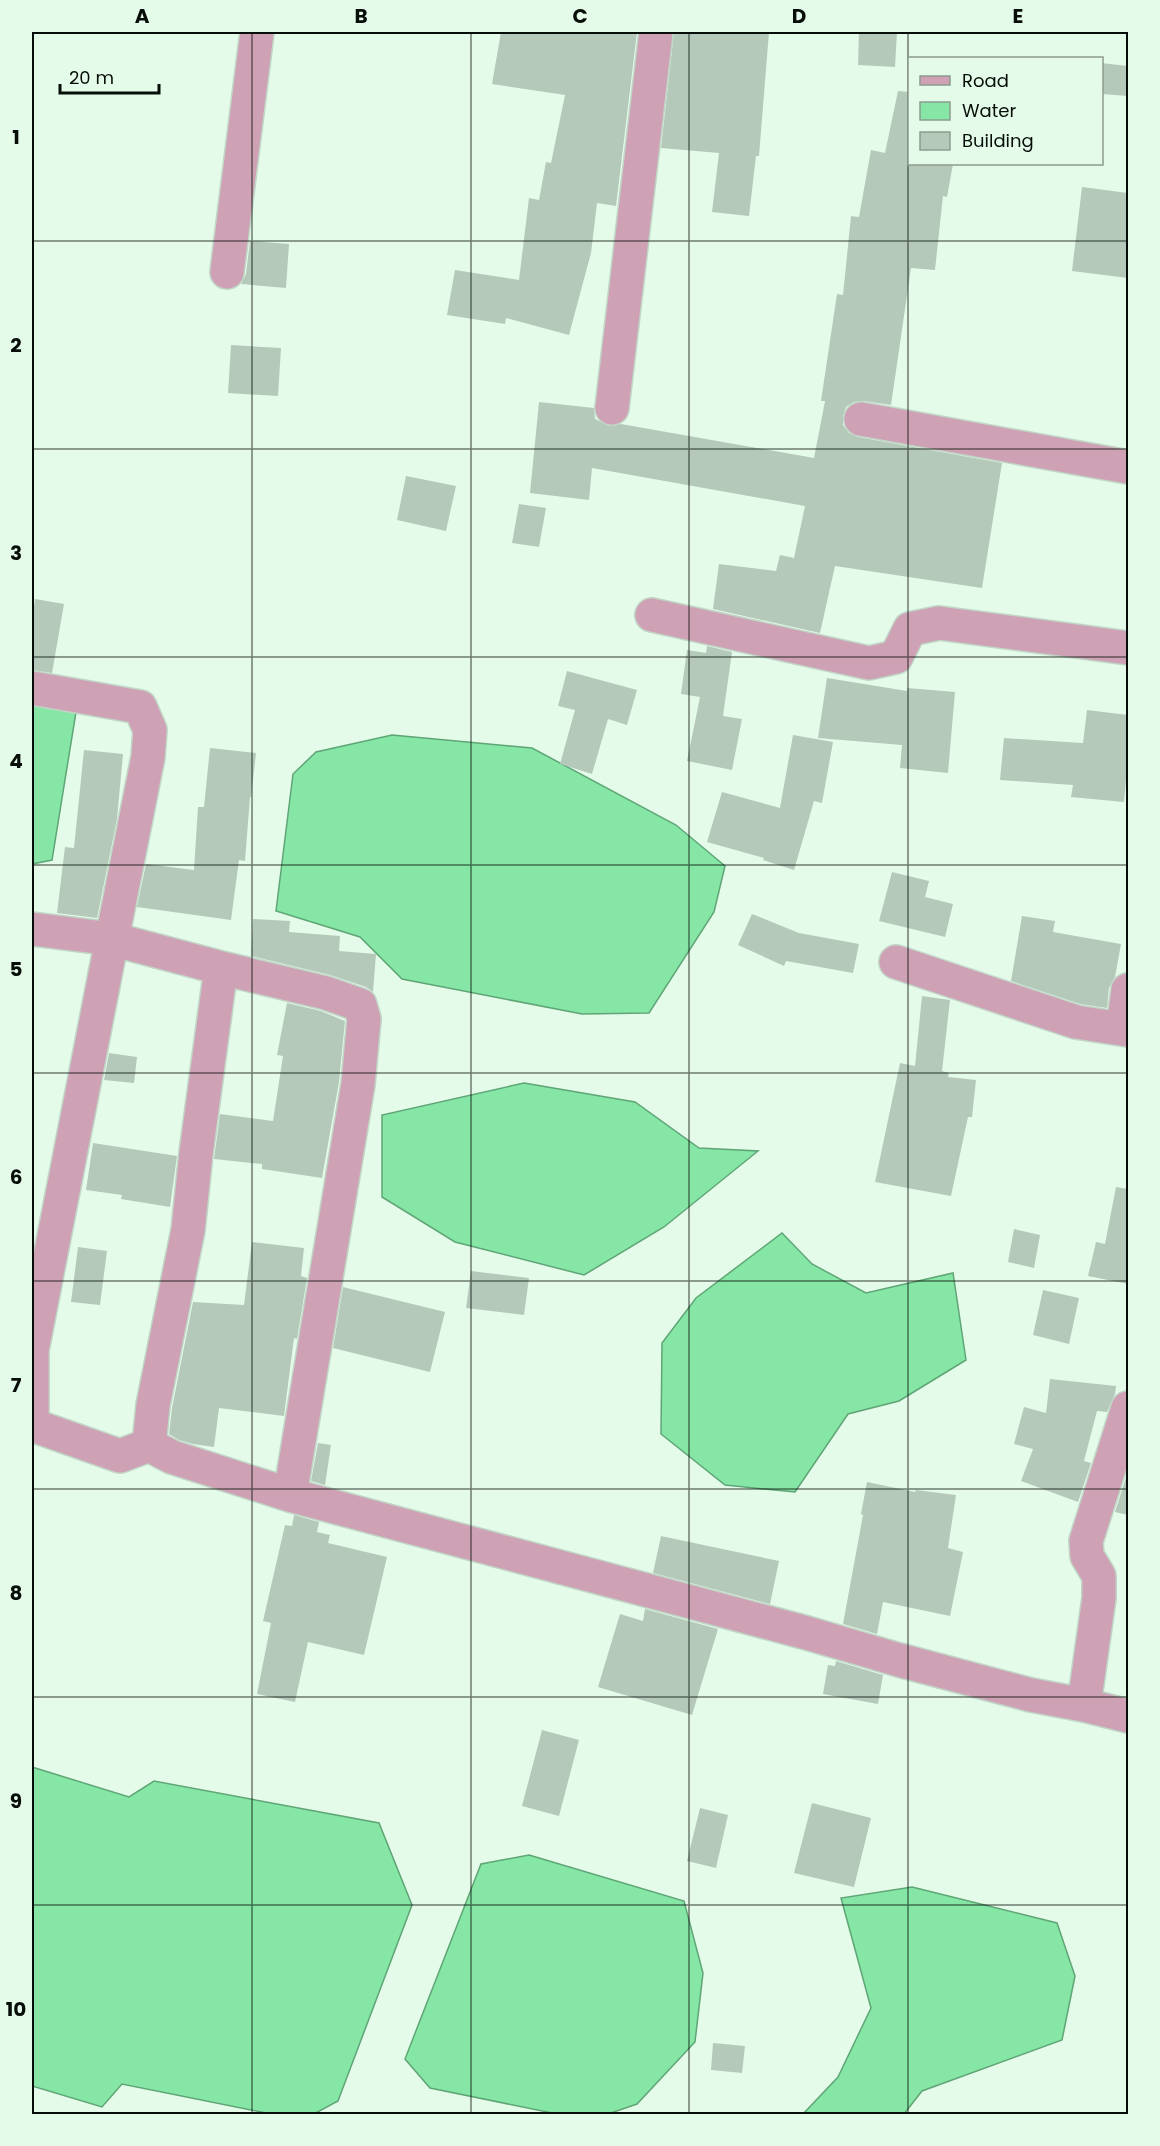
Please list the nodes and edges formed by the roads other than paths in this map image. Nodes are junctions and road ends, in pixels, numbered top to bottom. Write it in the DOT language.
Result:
graph roads {
  1 [pos="257,32"];
  2 [pos="656,32"];
  3 [pos="228,272"];
  4 [pos="612,408"];
  5 [pos="861,419"];
  6 [pos="1128,467"];
  7 [pos="652,615"];
  8 [pos="1128,648"];
  9 [pos="32,688"];
  10 [pos="32,929"];
  11 [pos="112,939"];
  12 [pos="896,962"];
  13 [pos="221,968"];
  14 [pos="1128,990"];
  15 [pos="1126,1029"];
  16 [pos="1128,1408"];
  17 [pos="32,1425"];
  18 [pos="149,1445"];
  19 [pos="290,1495"];
  20 [pos="1084,1705"];
  21 [pos="1128,1716"];
  1 -- 3 [label="street"];
  2 -- 4 [label="street"];
  5 -- 6 [label="street"];
  7 -- 8 [label="street"];
  9 -- 11 [label="street"];
  10 -- 11 [label="street"];
  11 -- 13 [label="street"];
  11 -- 17 [label="street"];
  12 -- 15 [label="street"];
  13 -- 18 [label="street"];
  13 -- 19 [label="street"];
  14 -- 15 [label="street"];
  16 -- 20 [label="street"];
  17 -- 18 [label="street"];
  18 -- 19 [label="street"];
  19 -- 20 [label="street"];
  20 -- 21 [label="street"];
}
